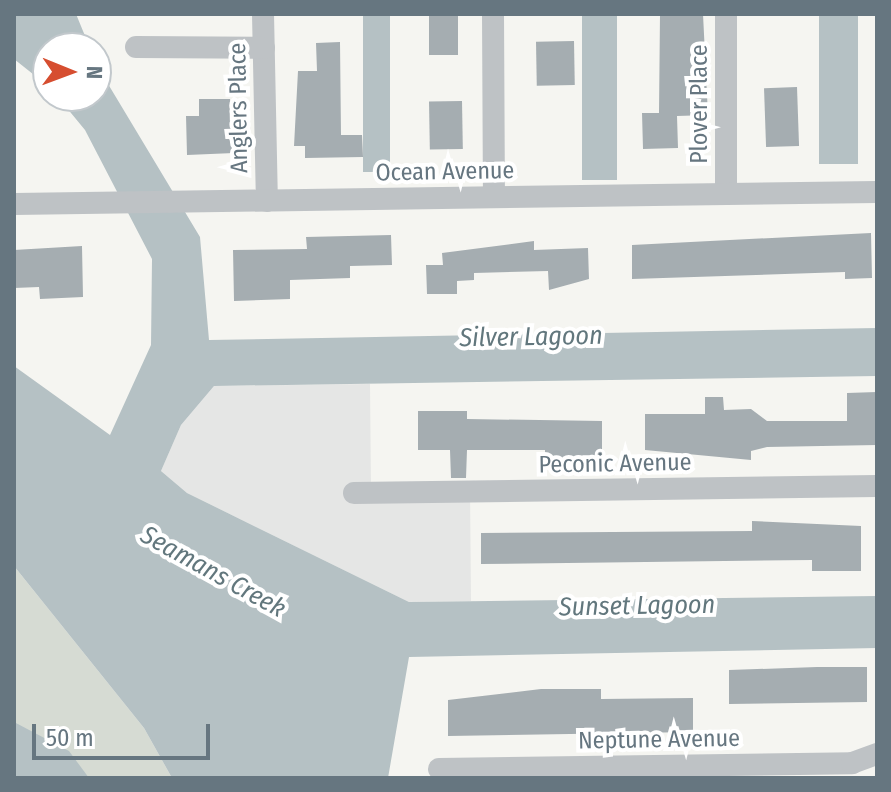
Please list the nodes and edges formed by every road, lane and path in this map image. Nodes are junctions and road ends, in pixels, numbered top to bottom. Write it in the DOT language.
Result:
graph roads {
  1 [pos="263,14"];
  2 [pos="493,14"];
  3 [pos="726,14"];
  4 [pos="136,47"];
  5 [pos="264,48"];
  6 [pos="877,192"];
  7 [pos="726,194"];
  8 [pos="494,197"];
  9 [pos="267,201"];
  10 [pos="14,204"];
  11 [pos="877,486"];
  12 [pos="354,493"];
  13 [pos="877,754"];
  14 [pos="852,763"];
  15 [pos="439,769"];
  16 [pos="825,778"];
  1 -- 5 [label="street, Anglers Place"];
  2 -- 8 [label="street"];
  3 -- 7 [label="street, Plover Place"];
  4 -- 5 [label="street"];
  5 -- 9 [label="street, Anglers Place"];
  6 -- 7 [label="street, Ocean Avenue"];
  7 -- 8 [label="street, Ocean Avenue"];
  8 -- 9 [label="street, Ocean Avenue"];
  9 -- 10 [label="street, Ocean Avenue"];
  11 -- 12 [label="street, Peconic Avenue"];
  13 -- 14 [label="street, Neptune Avenue"];
  14 -- 15 [label="street, Neptune Avenue"];
  14 -- 16 [label="street"];
}
